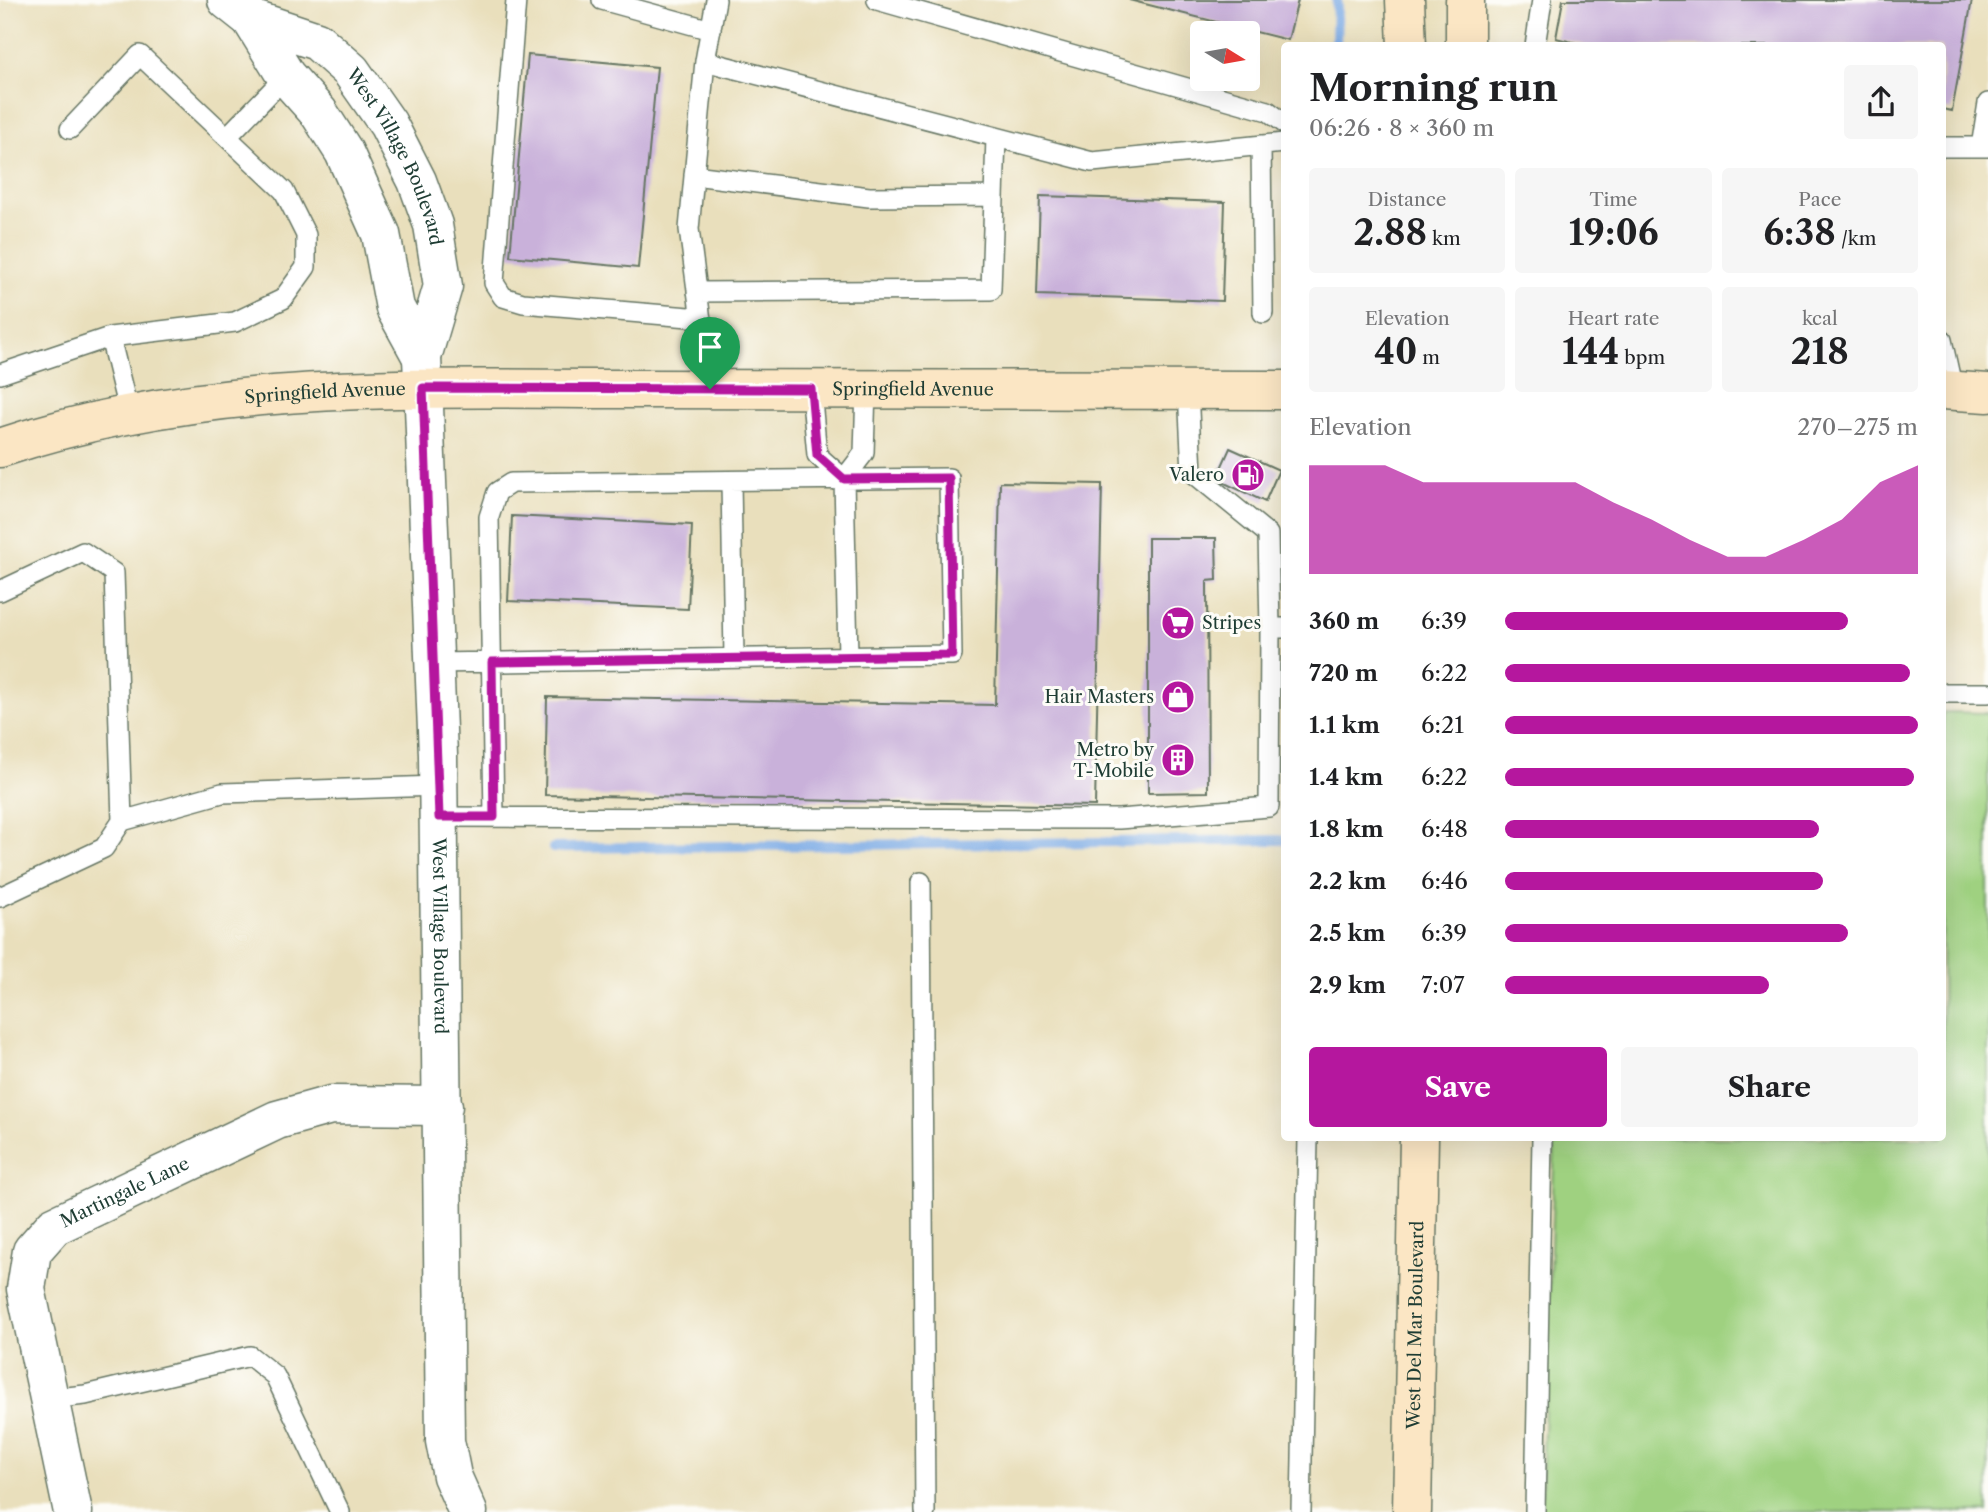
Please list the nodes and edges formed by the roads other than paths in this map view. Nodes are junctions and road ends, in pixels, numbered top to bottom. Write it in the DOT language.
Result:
graph roads {
  1 [pos="516,0"];
  2 [pos="602,0"];
  3 [pos="716,0"];
  4 [pos="877,0"];
  5 [pos="1405,0"];
  6 [pos="1465,0"];
  7 [pos="1542,0"];
  8 [pos="239,10"];
  9 [pos="711,30"];
  10 [pos="1407,42"];
  11 [pos="1465,42"];
  12 [pos="1536,42"];
  13 [pos="705,61"];
  14 [pos="286,76"];
  15 [pos="1988,103"];
  16 [pos="1281,121"];
  17 [pos="71,129"];
  18 [pos="227,137"];
  19 [pos="996,137"];
  20 [pos="1281,143"];
  21 [pos="1261,145"];
  22 [pos="1946,147"];
  23 [pos="1984,147"];
  24 [pos="694,175"];
  25 [pos="994,196"];
  26 [pos="697,292"];
  27 [pos="1263,313"];
  28 [pos="701,318"];
  29 [pos="110,337"];
  30 [pos="1946,351"];
  31 [pos="422,373"];
  32 [pos="0,374"];
  33 [pos="710,389"];
  34 [pos="811,389"];
  35 [pos="866,389"];
  36 [pos="1188,390"];
  37 [pos="1281,390"];
  38 [pos="1961,391"];
  39 [pos="129,414"];
  40 [pos="0,448"];
  41 [pos="844,479"];
  42 [pos="731,481"];
  43 [pos="0,591"];
  44 [pos="1277,628"];
  45 [pos="848,656"];
  46 [pos="734,658"];
  47 [pos="492,662"];
  48 [pos="433,663"];
  49 [pos="1946,693"];
  50 [pos="1988,693"];
  51 [pos="438,802"];
  52 [pos="494,817"];
  53 [pos="122,821"];
  54 [pos="921,882"];
  55 [pos="0,897"];
  56 [pos="443,1106"];
  57 [pos="1308,1141"];
  58 [pos="1419,1141"];
  59 [pos="1542,1141"];
  60 [pos="50,1399"];
  61 [pos="73,1512"];
  62 [pos="340,1512"];
  63 [pos="468,1512"];
  64 [pos="925,1512"];
  65 [pos="1301,1512"];
  66 [pos="1412,1512"];
  67 [pos="1535,1512"];
  1 -- 28 [label="lane"];
  2 -- 9 [label="lane"];
  3 -- 9 [label="lane"];
  4 -- 16 [label="lane"];
  5 -- 10 [label="main road"];
  6 -- 11 [label="main road"];
  7 -- 12 [label="lane"];
  8 -- 14 [label="street, West Village Boulevard"];
  8 -- 31 [label="street, West Village Boulevard"];
  9 -- 13 [label="lane"];
  13 -- 19 [label="lane"];
  13 -- 24 [label="lane"];
  14 -- 18 [label="lane"];
  14 -- 31 [label="street, West Village Boulevard"];
  15 -- 23 [label="lane"];
  17 -- 18 [label="lane"];
  18 -- 29 [label="lane"];
  19 -- 21 [label="lane"];
  19 -- 25 [label="lane"];
  20 -- 21 [label="lane"];
  21 -- 27 [label="lane"];
  22 -- 23 [label="lane"];
  24 -- 25 [label="lane"];
  24 -- 26 [label="lane"];
  25 -- 26 [label="lane"];
  26 -- 28 [label="lane"];
  28 -- 33 [label="lane"];
  29 -- 32 [label="lane"];
  29 -- 39 [label="lane"];
  30 -- 38 [label="lane"];
  31 -- 33 [label="main road, Springfield Avenue"];
  31 -- 39 [label="main road, Springfield Avenue"];
  31 -- 48 [label="street, West Village Boulevard"];
  33 -- 34 [label="main road, Springfield Avenue"];
  34 -- 35 [label="main road, Springfield Avenue"];
  34 -- 41 [label="lane"];
  35 -- 36 [label="main road, Springfield Avenue"];
  35 -- 41 [label="lane"];
  36 -- 37 [label="main road, Springfield Avenue"];
  36 -- 44 [label="lane"];
  39 -- 40 [label="main road, Springfield Avenue"];
  41 -- 42 [label="lane"];
  41 -- 45 [label="lane"];
  41 -- 45 [label="lane"];
  42 -- 46 [label="lane"];
  42 -- 47 [label="lane"];
  43 -- 53 [label="lane"];
  44 -- 52 [label="lane"];
  45 -- 46 [label="lane"];
  46 -- 47 [label="lane"];
  47 -- 48 [label="lane"];
  47 -- 52 [label="lane"];
  48 -- 51 [label="street, West Village Boulevard"];
  49 -- 50 [label="lane"];
  51 -- 52 [label="lane"];
  51 -- 53 [label="lane"];
  51 -- 56 [label="street, West Village Boulevard"];
  53 -- 55 [label="lane"];
  54 -- 64 [label="lane"];
  56 -- 60 [label="street, Martingale Lane"];
  56 -- 63 [label="street, West Village Boulevard"];
  57 -- 65 [label="lane"];
  58 -- 66 [label="main road, West Del Mar Boulevard"];
  59 -- 67 [label="lane"];
  60 -- 61 [label="street, Martingale Lane"];
  60 -- 62 [label="lane"];
}
